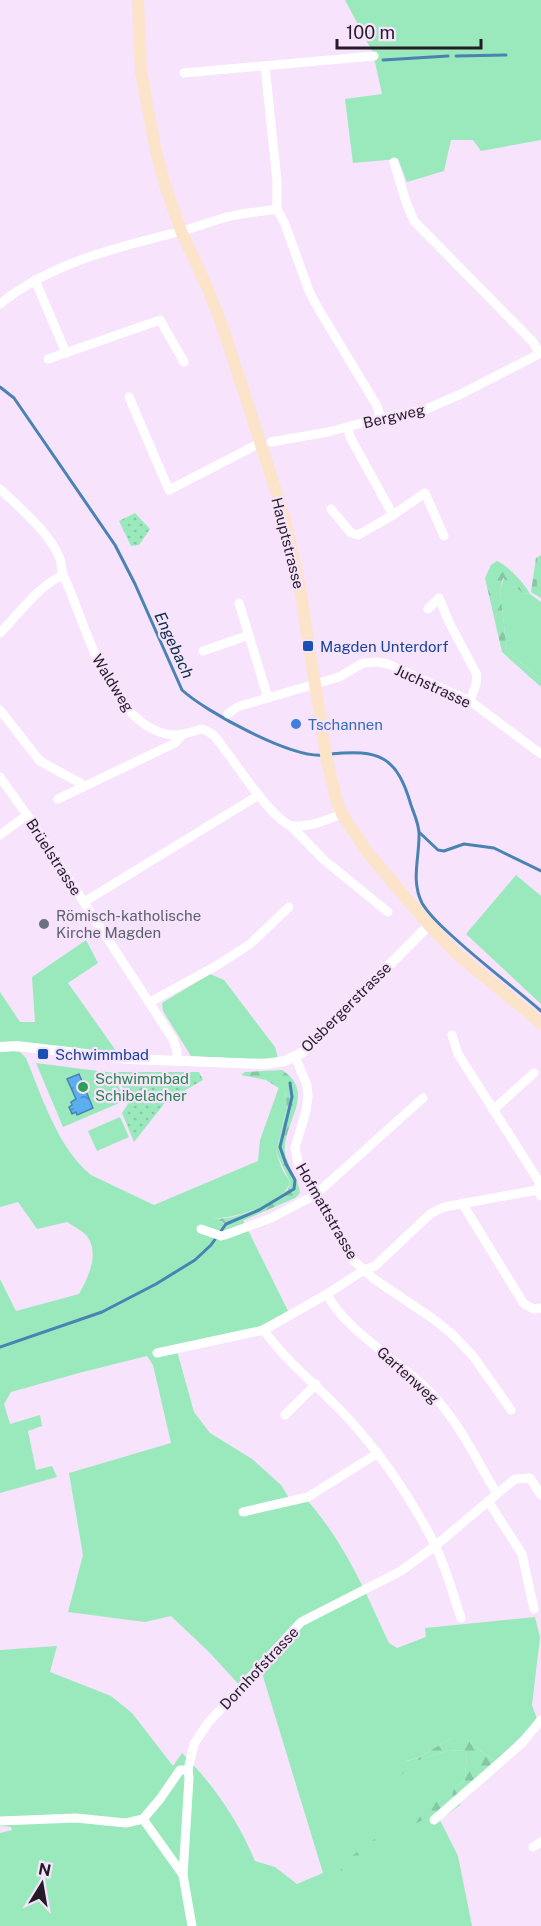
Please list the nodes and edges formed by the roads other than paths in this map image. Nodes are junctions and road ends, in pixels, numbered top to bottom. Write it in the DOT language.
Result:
graph roads {
  1 [pos="138,0"];
  2 [pos="374,56"];
  3 [pos="265,66"];
  4 [pos="184,73"];
  5 [pos="394,162"];
  6 [pos="277,209"];
  7 [pos="181,231"];
  8 [pos="35,280"];
  9 [pos="0,304"];
  10 [pos="66,353"];
  11 [pos="540,353"];
  12 [pos="48,359"];
  13 [pos="184,362"];
  14 [pos="129,397"];
  15 [pos="381,418"];
  16 [pos="348,428"];
  17 [pos="266,443"];
  18 [pos="0,489"];
  19 [pos="331,509"];
  20 [pos="393,515"];
  21 [pos="444,536"];
  22 [pos="63,575"];
  23 [pos="239,603"];
  24 [pos="428,609"];
  25 [pos="0,633"];
  26 [pos="249,635"];
  27 [pos="203,651"];
  28 [pos="314,685"];
  29 [pos="268,699"];
  30 [pos="470,701"];
  31 [pos="0,710"];
  32 [pos="228,714"];
  33 [pos="182,735"];
  34 [pos="541,754"];
  35 [pos="0,777"];
  36 [pos="83,788"];
  37 [pos="259,795"];
  38 [pos="58,799"];
  39 [pos="342,814"];
  40 [pos="27,815"];
  41 [pos="291,826"];
  42 [pos="0,835"];
  43 [pos="84,902"];
  44 [pos="289,907"];
  45 [pos="388,912"];
  46 [pos="429,925"];
  47 [pos="150,1002"];
  48 [pos="541,1023"];
  49 [pos="452,1035"];
  50 [pos="0,1047"];
  51 [pos="295,1057"];
  52 [pos="177,1061"];
  53 [pos="534,1073"];
  54 [pos="423,1098"];
  55 [pos="493,1110"];
  56 [pos="539,1193"];
  57 [pos="315,1195"];
  58 [pos="462,1203"];
  59 [pos="201,1229"];
  60 [pos="364,1270"];
  61 [pos="327,1294"];
  62 [pos="541,1308"];
  63 [pos="264,1330"];
  64 [pos="157,1353"];
  65 [pos="316,1384"];
  66 [pos="511,1410"];
  67 [pos="285,1415"];
  68 [pos="378,1453"];
  69 [pos="496,1494"];
  70 [pos="541,1495"];
  71 [pos="488,1501"];
  72 [pos="243,1512"];
  73 [pos="435,1546"];
  74 [pos="534,1609"];
  75 [pos="461,1618"];
  76 [pos="541,1720"];
  77 [pos="188,1770"];
  78 [pos="143,1819"];
  79 [pos="434,1820"];
  80 [pos="0,1821"];
  81 [pos="183,1875"];
  82 [pos="192,1926"];
  1 -- 7 [label="main road, Hauptstrasse"];
  2 -- 3 [label="street"];
  3 -- 4 [label="street"];
  3 -- 6 [label="street"];
  5 -- 11 [label="street"];
  6 -- 7 [label="street"];
  6 -- 15 [label="street"];
  7 -- 8 [label="street"];
  7 -- 17 [label="main road, Hauptstrasse"];
  8 -- 9 [label="street"];
  8 -- 10 [label="street"];
  10 -- 12 [label="street"];
  10 -- 13 [label="street"];
  11 -- 15 [label="street, Bergweg"];
  14 -- 17 [label="street, Bergweg"];
  15 -- 16 [label="street, Bergweg"];
  16 -- 17 [label="street, Bergweg"];
  16 -- 20 [label="street"];
  17 -- 28 [label="main road, Hauptstrasse"];
  18 -- 22 [label="street, Waldweg"];
  19 -- 20 [label="street"];
  20 -- 21 [label="street"];
  22 -- 25 [label="street"];
  22 -- 33 [label="street, Waldweg"];
  23 -- 26 [label="street"];
  24 -- 30 [label="street"];
  26 -- 27 [label="street"];
  26 -- 29 [label="street"];
  28 -- 29 [label="street, Juchstrasse"];
  28 -- 30 [label="street, Juchstrasse"];
  28 -- 39 [label="main road, Hauptstrasse"];
  29 -- 32 [label="street, Juchstrasse"];
  30 -- 34 [label="street, Juchstrasse"];
  31 -- 36 [label="street"];
  33 -- 36 [label="street"];
  33 -- 37 [label="street, Waldweg"];
  35 -- 40 [label="street, Brüelstrasse"];
  36 -- 38 [label="street"];
  37 -- 41 [label="street, Waldweg"];
  37 -- 43 [label="street"];
  39 -- 41 [label="street"];
  39 -- 46 [label="main road, Hauptstrasse"];
  40 -- 42 [label="street"];
  40 -- 43 [label="street, Brüelstrasse"];
  41 -- 45 [label="street, Waldweg"];
  43 -- 47 [label="street, Brüelstrasse"];
  44 -- 47 [label="street"];
  46 -- 48 [label="main road, Hauptstrasse"];
  46 -- 51 [label="street, Olsbergerstrasse"];
  47 -- 52 [label="street, Brüelstrasse"];
  49 -- 55 [label="street"];
  50 -- 52 [label="street, Olsbergerstrasse"];
  51 -- 52 [label="street, Olsbergerstrasse"];
  51 -- 57 [label="street, Hofmattstrasse"];
  53 -- 55 [label="street"];
  54 -- 57 [label="street"];
  55 -- 56 [label="street"];
  56 -- 58 [label="street"];
  57 -- 59 [label="street"];
  57 -- 60 [label="street, Hofmattstrasse"];
  58 -- 60 [label="street"];
  58 -- 62 [label="street"];
  60 -- 61 [label="street"];
  60 -- 66 [label="street, Hofmattstrasse"];
  61 -- 63 [label="street"];
  61 -- 69 [label="street, Gartenweg"];
  63 -- 64 [label="street"];
  63 -- 65 [label="street"];
  65 -- 67 [label="street"];
  65 -- 68 [label="street"];
  68 -- 72 [label="street"];
  68 -- 73 [label="street"];
  69 -- 70 [label="street, Dornhofstrasse"];
  69 -- 71 [label="street, Dornhofstrasse"];
  71 -- 73 [label="street, Dornhofstrasse"];
  71 -- 74 [label="street"];
  73 -- 75 [label="street"];
  73 -- 77 [label="street, Dornhofstrasse"];
  76 -- 79 [label="street"];
  77 -- 78 [label="street"];
  77 -- 81 [label="street, Dornhofstrasse"];
  78 -- 80 [label="street"];
  78 -- 81 [label="street"];
  81 -- 82 [label="street, Dornhofstrasse"];
}
